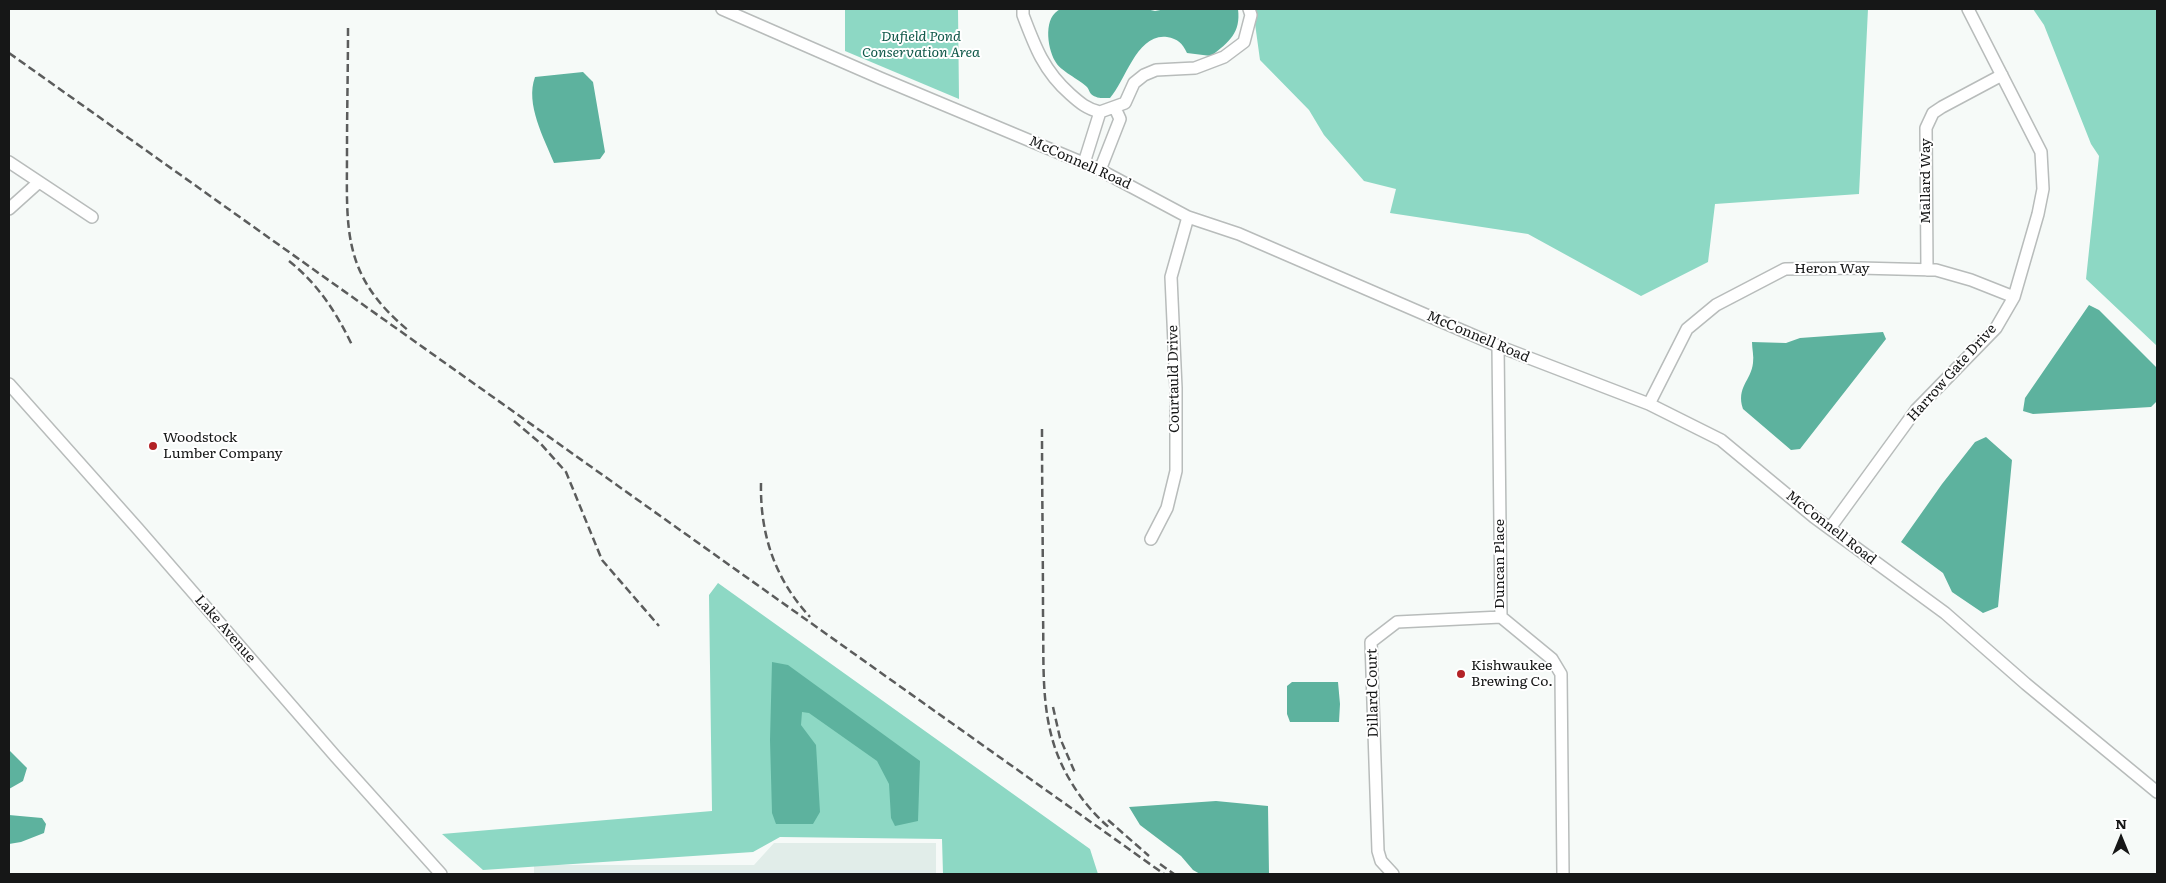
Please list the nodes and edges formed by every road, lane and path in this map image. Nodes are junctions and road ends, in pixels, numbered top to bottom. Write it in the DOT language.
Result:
graph roads {
  1 [pos="722,9"];
  2 [pos="1023,9"];
  3 [pos="1249,9"];
  4 [pos="1968,9"];
  5 [pos="2002,75"];
  6 [pos="1115,108"];
  7 [pos="1100,112"];
  8 [pos="9,162"];
  9 [pos="1084,163"];
  10 [pos="1100,170"];
  11 [pos="39,182"];
  12 [pos="9,209"];
  13 [pos="92,217"];
  14 [pos="1188,217"];
  15 [pos="1927,270"];
  16 [pos="2014,297"];
  17 [pos="1498,346"];
  18 [pos="9,384"];
  19 [pos="1649,404"];
  20 [pos="1830,528"];
  21 [pos="1151,539"];
  22 [pos="1500,617"];
  23 [pos="2157,792"];
  24 [pos="441,874"];
  25 [pos="1393,874"];
  26 [pos="1563,874"];
  1 -- 9 [label="street, McConnell Road"];
  2 -- 7 [label="street"];
  3 -- 6 [label="street"];
  4 -- 5 [label="street, Harrow Gate Drive"];
  5 -- 15 [label="street, Mallard Way"];
  5 -- 16 [label="street, Harrow Gate Drive"];
  6 -- 7 [label="street"];
  6 -- 10 [label="street"];
  7 -- 9 [label="street"];
  8 -- 11 [label="street"];
  9 -- 10 [label="street, McConnell Road"];
  10 -- 14 [label="street, McConnell Road"];
  11 -- 12 [label="street"];
  11 -- 13 [label="street"];
  14 -- 17 [label="street, McConnell Road"];
  14 -- 21 [label="street, Courtauld Drive"];
  15 -- 16 [label="street, Heron Way"];
  15 -- 19 [label="street, Heron Way"];
  16 -- 20 [label="street, Harrow Gate Drive"];
  17 -- 19 [label="street, McConnell Road"];
  17 -- 22 [label="street, Duncan Place"];
  18 -- 24 [label="street, Lake Avenue"];
  19 -- 20 [label="street, McConnell Road"];
  20 -- 23 [label="street, McConnell Road"];
  22 -- 25 [label="street, Dillard Court"];
  22 -- 26 [label="street, Duncan Place"];
}
